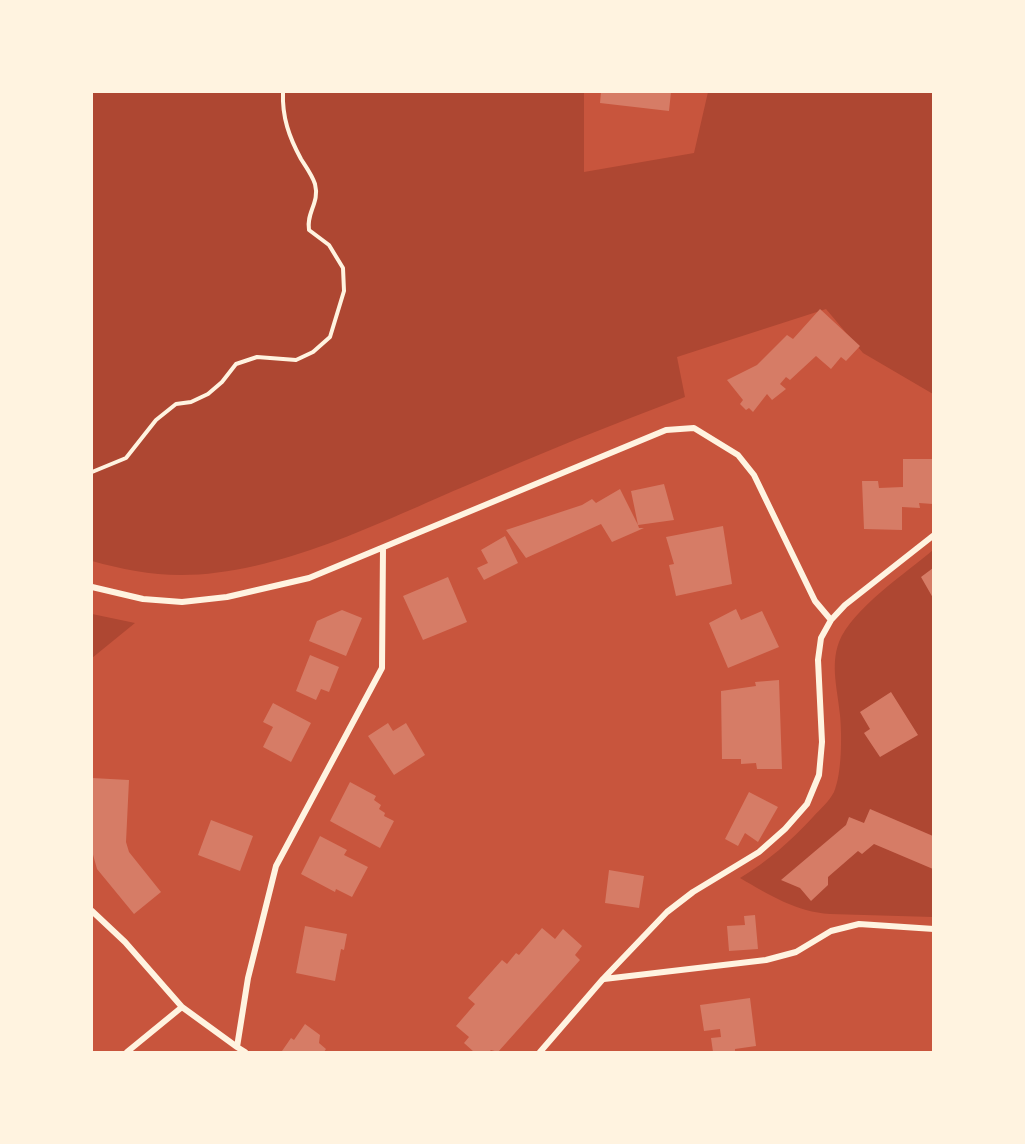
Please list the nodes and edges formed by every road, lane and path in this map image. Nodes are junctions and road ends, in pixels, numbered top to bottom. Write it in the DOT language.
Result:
graph roads {
  1 [pos="283,92"];
  2 [pos="92,472"];
  3 [pos="933,535"];
  4 [pos="383,548"];
  5 [pos="92,587"];
  6 [pos="831,620"];
  7 [pos="92,911"];
  8 [pos="933,929"];
  9 [pos="603,979"];
  10 [pos="182,1007"];
  11 [pos="237,1047"];
  12 [pos="127,1053"];
  13 [pos="245,1053"];
  14 [pos="540,1053"];
  1 -- 2 [label="path"];
  3 -- 6 [label="street"];
  4 -- 5 [label="street"];
  4 -- 6 [label="street"];
  4 -- 11 [label="street"];
  6 -- 9 [label="street"];
  7 -- 10 [label="street"];
  8 -- 9 [label="street"];
  9 -- 14 [label="street"];
  10 -- 11 [label="street"];
  10 -- 12 [label="street"];
  11 -- 13 [label="street"];
}
